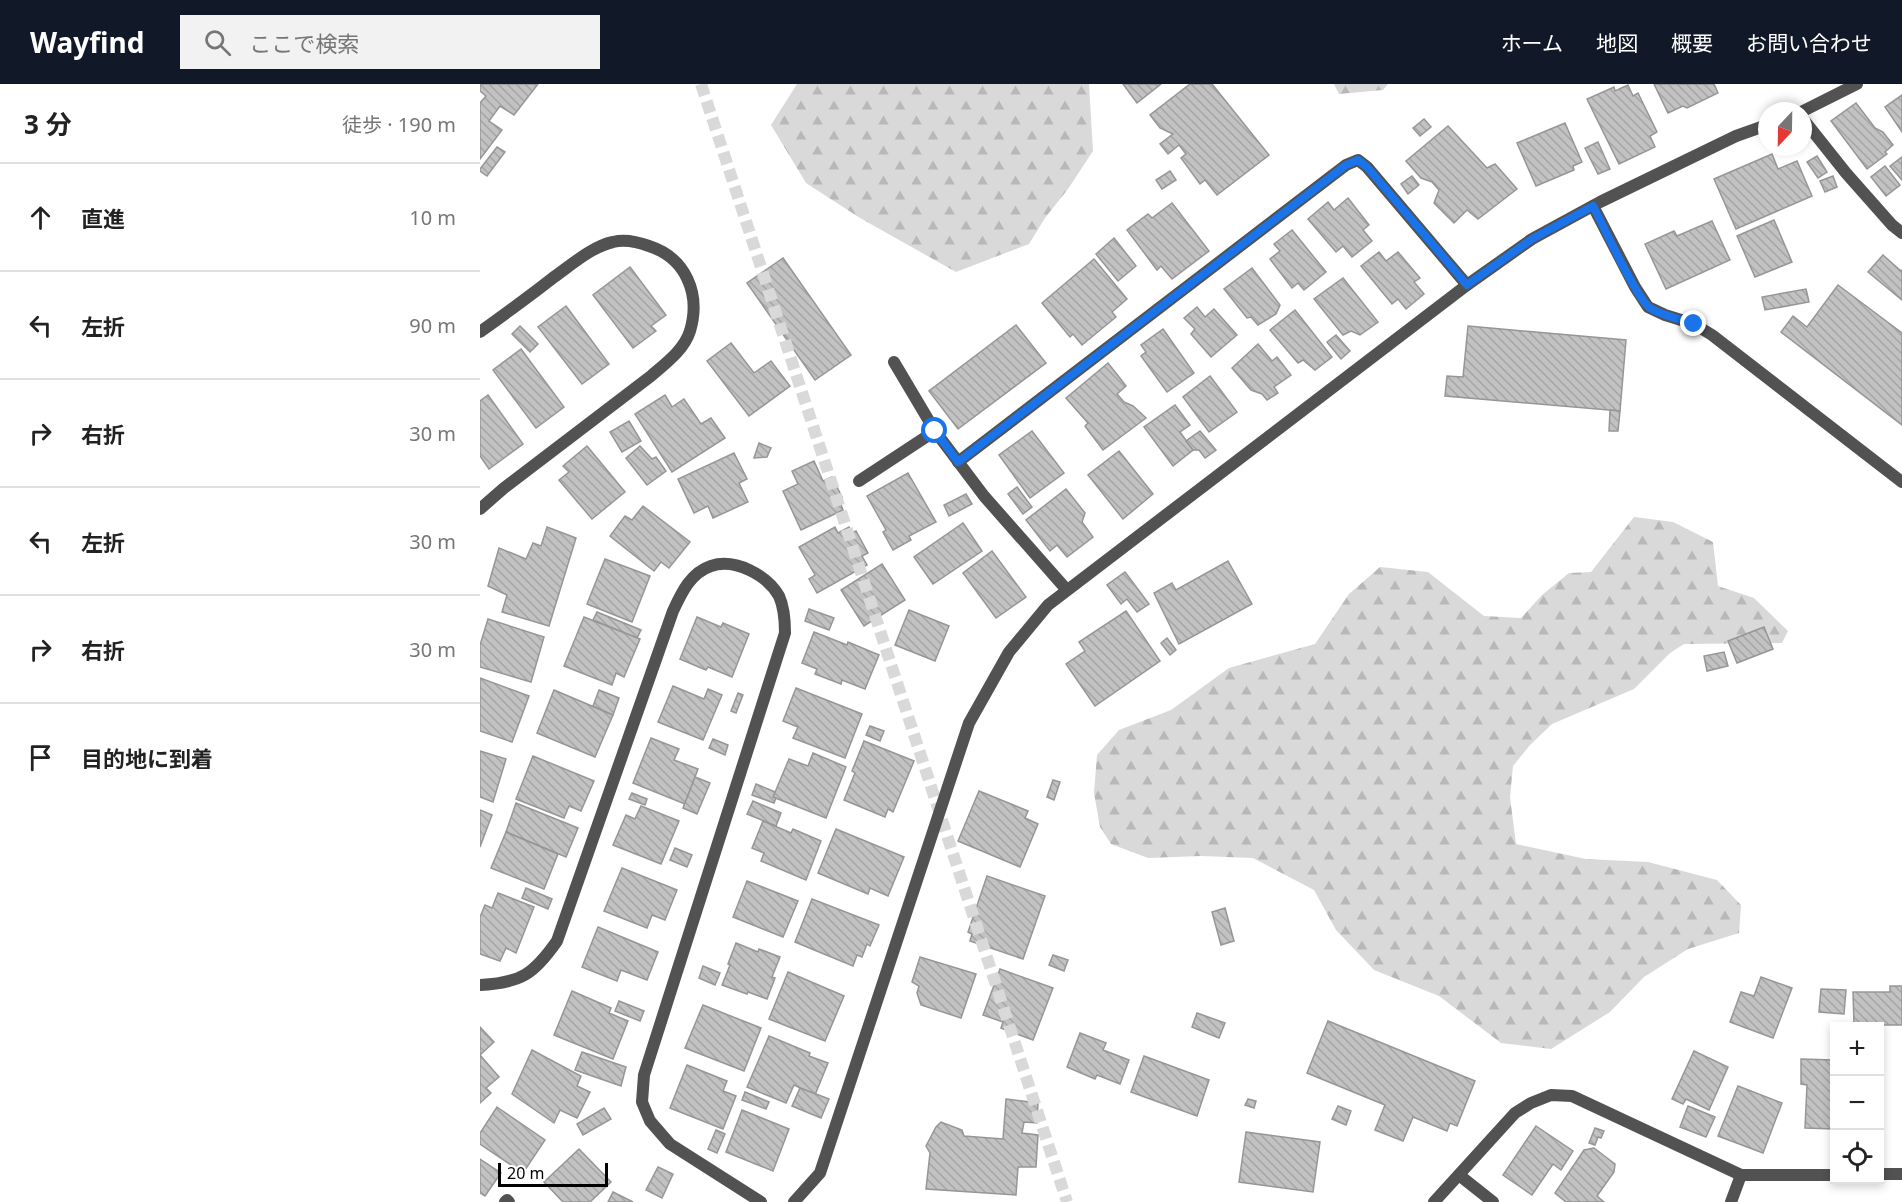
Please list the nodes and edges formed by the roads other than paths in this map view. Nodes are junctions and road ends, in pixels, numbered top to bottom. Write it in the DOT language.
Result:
graph roads {
  1 [pos="1857,84"];
  2 [pos="1812,106"];
  3 [pos="1758,128"];
  4 [pos="1812,130"];
  5 [pos="1593,206"];
  6 [pos="1902,233"];
  7 [pos="1467,285"];
  8 [pos="480,332"];
  9 [pos="894,362"];
  10 [pos="935,431"];
  11 [pos="958,462"];
  12 [pos="859,481"];
  13 [pos="1902,482"];
  14 [pos="480,509"];
  15 [pos="1066,589"];
  16 [pos="480,985"];
  17 [pos="1884,1174"];
  18 [pos="1902,1174"];
  19 [pos="1460,1175"];
  20 [pos="1741,1175"];
  21 [pos="1830,1175"];
  22 [pos="761,1202"];
  23 [pos="794,1202"];
  24 [pos="1434,1202"];
  25 [pos="1493,1202"];
  26 [pos="1731,1202"];
  1 -- 2 [label="street"];
  3 -- 5 [label="street"];
  4 -- 6 [label="street"];
  5 -- 7 [label="street"];
  5 -- 13 [label="street"];
  7 -- 11 [label="street"];
  7 -- 15 [label="street"];
  8 -- 14 [label="street"];
  9 -- 10 [label="street"];
  10 -- 11 [label="street"];
  10 -- 12 [label="street"];
  11 -- 15 [label="street"];
  15 -- 23 [label="street"];
  16 -- 22 [label="street"];
  17 -- 18 [label="street"];
  19 -- 20 [label="street"];
  19 -- 24 [label="street"];
  19 -- 25 [label="street"];
  20 -- 21 [label="street"];
  20 -- 26 [label="street"];
}
